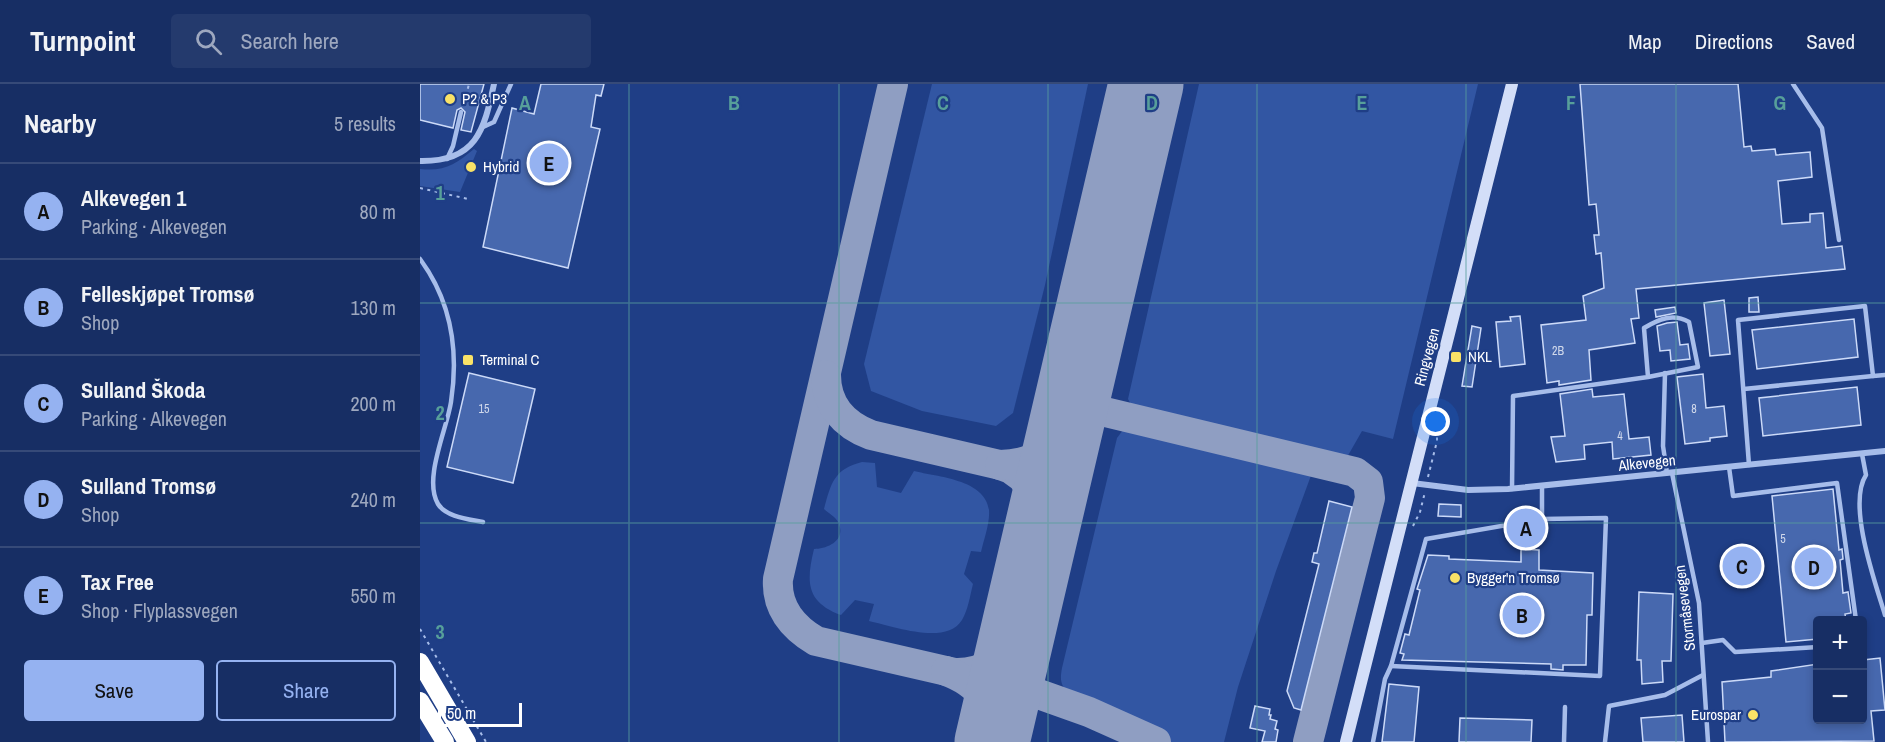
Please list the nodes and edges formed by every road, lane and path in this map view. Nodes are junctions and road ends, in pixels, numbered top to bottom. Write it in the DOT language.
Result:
graph roads {
  1 [pos="469,84"];
  2 [pos="494,84"];
  3 [pos="511,84"];
  4 [pos="1512,84"];
  5 [pos="1793,84"];
  6 [pos="466,96"];
  7 [pos="461,112"];
  8 [pos="483,127"];
  9 [pos="447,159"];
  10 [pos="420,161"];
  11 [pos="420,188"];
  12 [pos="468,199"];
  13 [pos="1839,240"];
  14 [pos="420,259"];
  15 [pos="1665,373"];
  16 [pos="1885,375"];
  17 [pos="1873,376"];
  18 [pos="1648,377"];
  19 [pos="1744,389"];
  20 [pos="1436,423"];
  21 [pos="1885,451"];
  22 [pos="1862,454"];
  23 [pos="1749,465"];
  24 [pos="1729,467"];
  25 [pos="1670,473"];
  26 [pos="1428,475"];
  27 [pos="1411,483"];
  28 [pos="1542,486"];
  29 [pos="1512,489"];
  30 [pos="1423,497"];
  31 [pos="1542,519"];
  32 [pos="483,522"];
  33 [pos="1407,533"];
  34 [pos="1885,615"];
  35 [pos="1855,616"];
  36 [pos="420,630"];
  37 [pos="1702,643"];
  38 [pos="1813,647"];
  39 [pos="420,662"];
  40 [pos="1391,666"];
  41 [pos="1703,675"];
  42 [pos="420,700"];
  43 [pos="1565,707"];
  44 [pos="445,742"];
  45 [pos="467,742"];
  46 [pos="486,742"];
  47 [pos="1346,742"];
  48 [pos="1373,742"];
  49 [pos="1564,742"];
  50 [pos="1605,742"];
  51 [pos="1708,742"];
  1 -- 6 [label="path"];
  2 -- 8 [label="street"];
  3 -- 8 [label="lane"];
  4 -- 27 [label="street, Ringvegen"];
  5 -- 13 [label="lane"];
  7 -- 9 [label="lane"];
  8 -- 9 [label="street"];
  9 -- 10 [label="street"];
  11 -- 12 [label="path"];
  14 -- 32 [label="lane"];
  15 -- 18 [label="lane"];
  15 -- 18 [label="lane"];
  15 -- 25 [label="lane, Stormåsevegen"];
  16 -- 17 [label="lane"];
  17 -- 19 [label="lane"];
  17 -- 19 [label="lane"];
  18 -- 29 [label="lane"];
  19 -- 23 [label="lane"];
  20 -- 26 [label="path"];
  21 -- 22 [label="street, Alkevegen"];
  22 -- 23 [label="street, Alkevegen"];
  22 -- 34 [label="lane"];
  23 -- 24 [label="street, Alkevegen"];
  24 -- 25 [label="street, Alkevegen"];
  24 -- 35 [label="lane"];
  25 -- 28 [label="street, Alkevegen"];
  25 -- 37 [label="lane, Stormåsevegen"];
  27 -- 29 [label="street, Alkevegen"];
  27 -- 47 [label="street, Ringvegen"];
  28 -- 29 [label="street, Alkevegen"];
  28 -- 31 [label="lane"];
  30 -- 33 [label="path"];
  31 -- 40 [label="lane"];
  31 -- 40 [label="lane"];
  36 -- 46 [label="path"];
  37 -- 38 [label="lane"];
  37 -- 41 [label="lane, Stormåsevegen"];
  39 -- 45 [label="highway"];
  40 -- 48 [label="lane"];
  41 -- 50 [label="lane"];
  41 -- 51 [label="lane, Stormåsevegen"];
  42 -- 44 [label="highway"];
  43 -- 49 [label="lane"];
}
